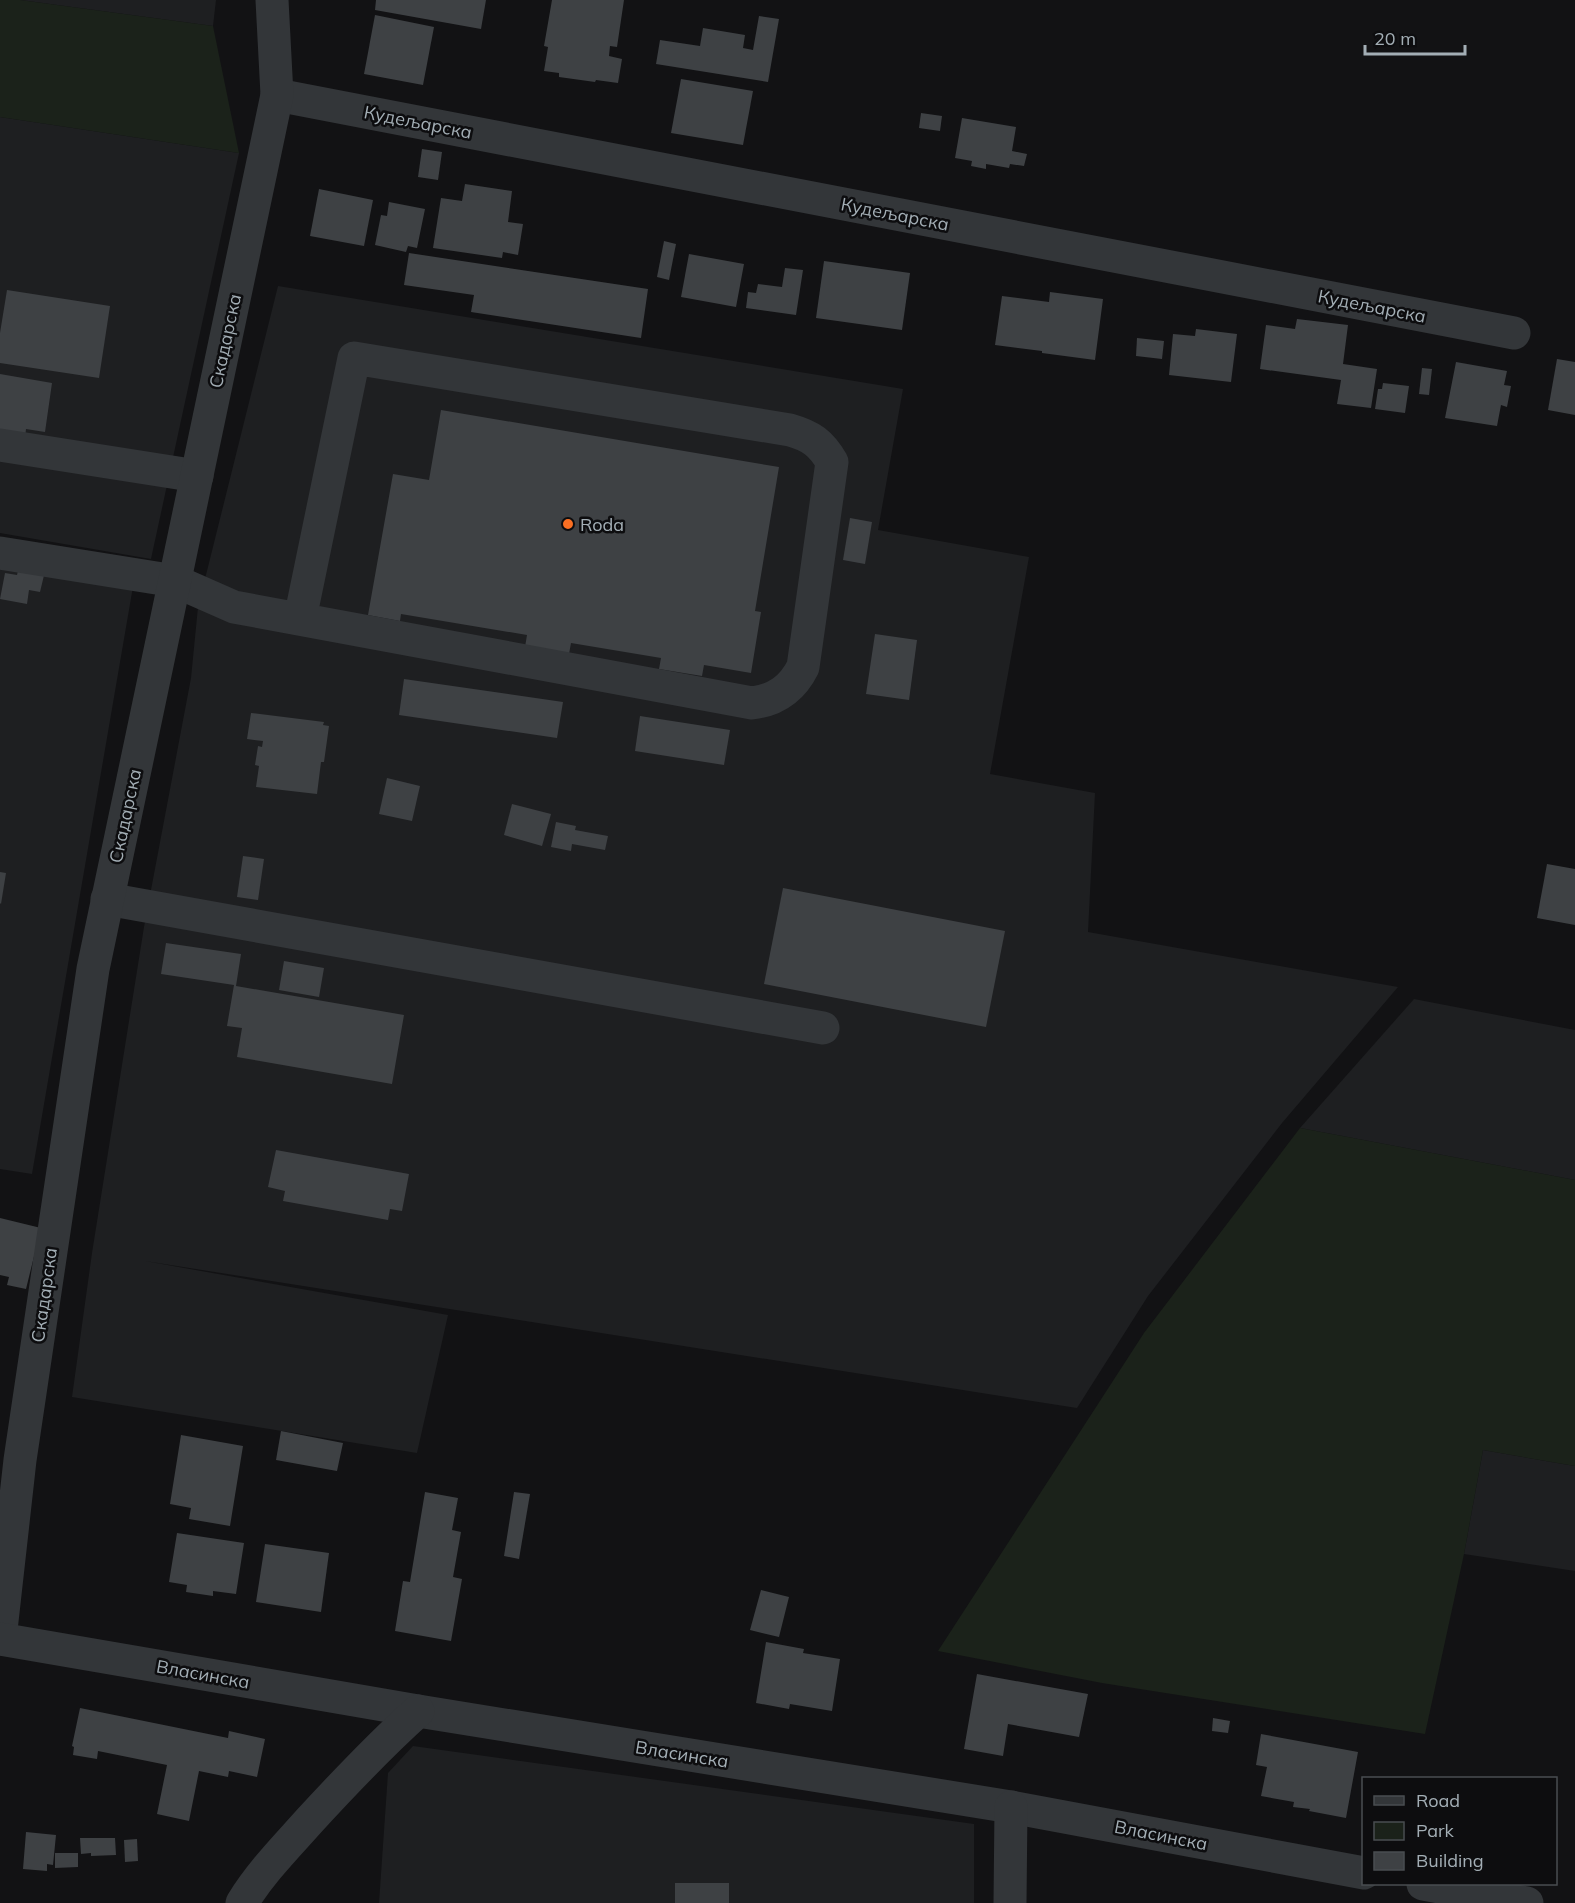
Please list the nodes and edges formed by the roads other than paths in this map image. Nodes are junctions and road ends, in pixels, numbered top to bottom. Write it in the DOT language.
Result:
graph roads {
  1 [pos="272,0"];
  2 [pos="277,94"];
  3 [pos="1514,333"];
  4 [pos="0,445"];
  5 [pos="197,476"];
  6 [pos="0,553"];
  7 [pos="175,581"];
  8 [pos="300,619"];
  9 [pos="107,899"];
  10 [pos="823,1028"];
  11 [pos="10,1457"];
  12 [pos="0,1639"];
  13 [pos="418,1711"];
  14 [pos="1011,1807"];
  15 [pos="1362,1872"];
  16 [pos="1428,1885"];
  17 [pos="242,1903"];
  18 [pos="1010,1903"];
  19 [pos="1527,1903"];
  1 -- 2 [label="street, Скадарска"];
  2 -- 3 [label="street, Кудељарска"];
  2 -- 5 [label="street, Скадарска"];
  4 -- 5 [label="street"];
  5 -- 7 [label="street, Скадарска"];
  6 -- 7 [label="street"];
  7 -- 8 [label="street"];
  7 -- 9 [label="street, Скадарска"];
  8 -- 8 [label="street"];
  9 -- 10 [label="street"];
  9 -- 11 [label="street, Скадарска"];
  11 -- 12 [label="street, Скадарска"];
  12 -- 13 [label="street, Власинска"];
  13 -- 14 [label="street, Власинска"];
  13 -- 17 [label="street"];
  14 -- 15 [label="street, Власинска"];
  14 -- 18 [label="street"];
  16 -- 19 [label="street"];
}
